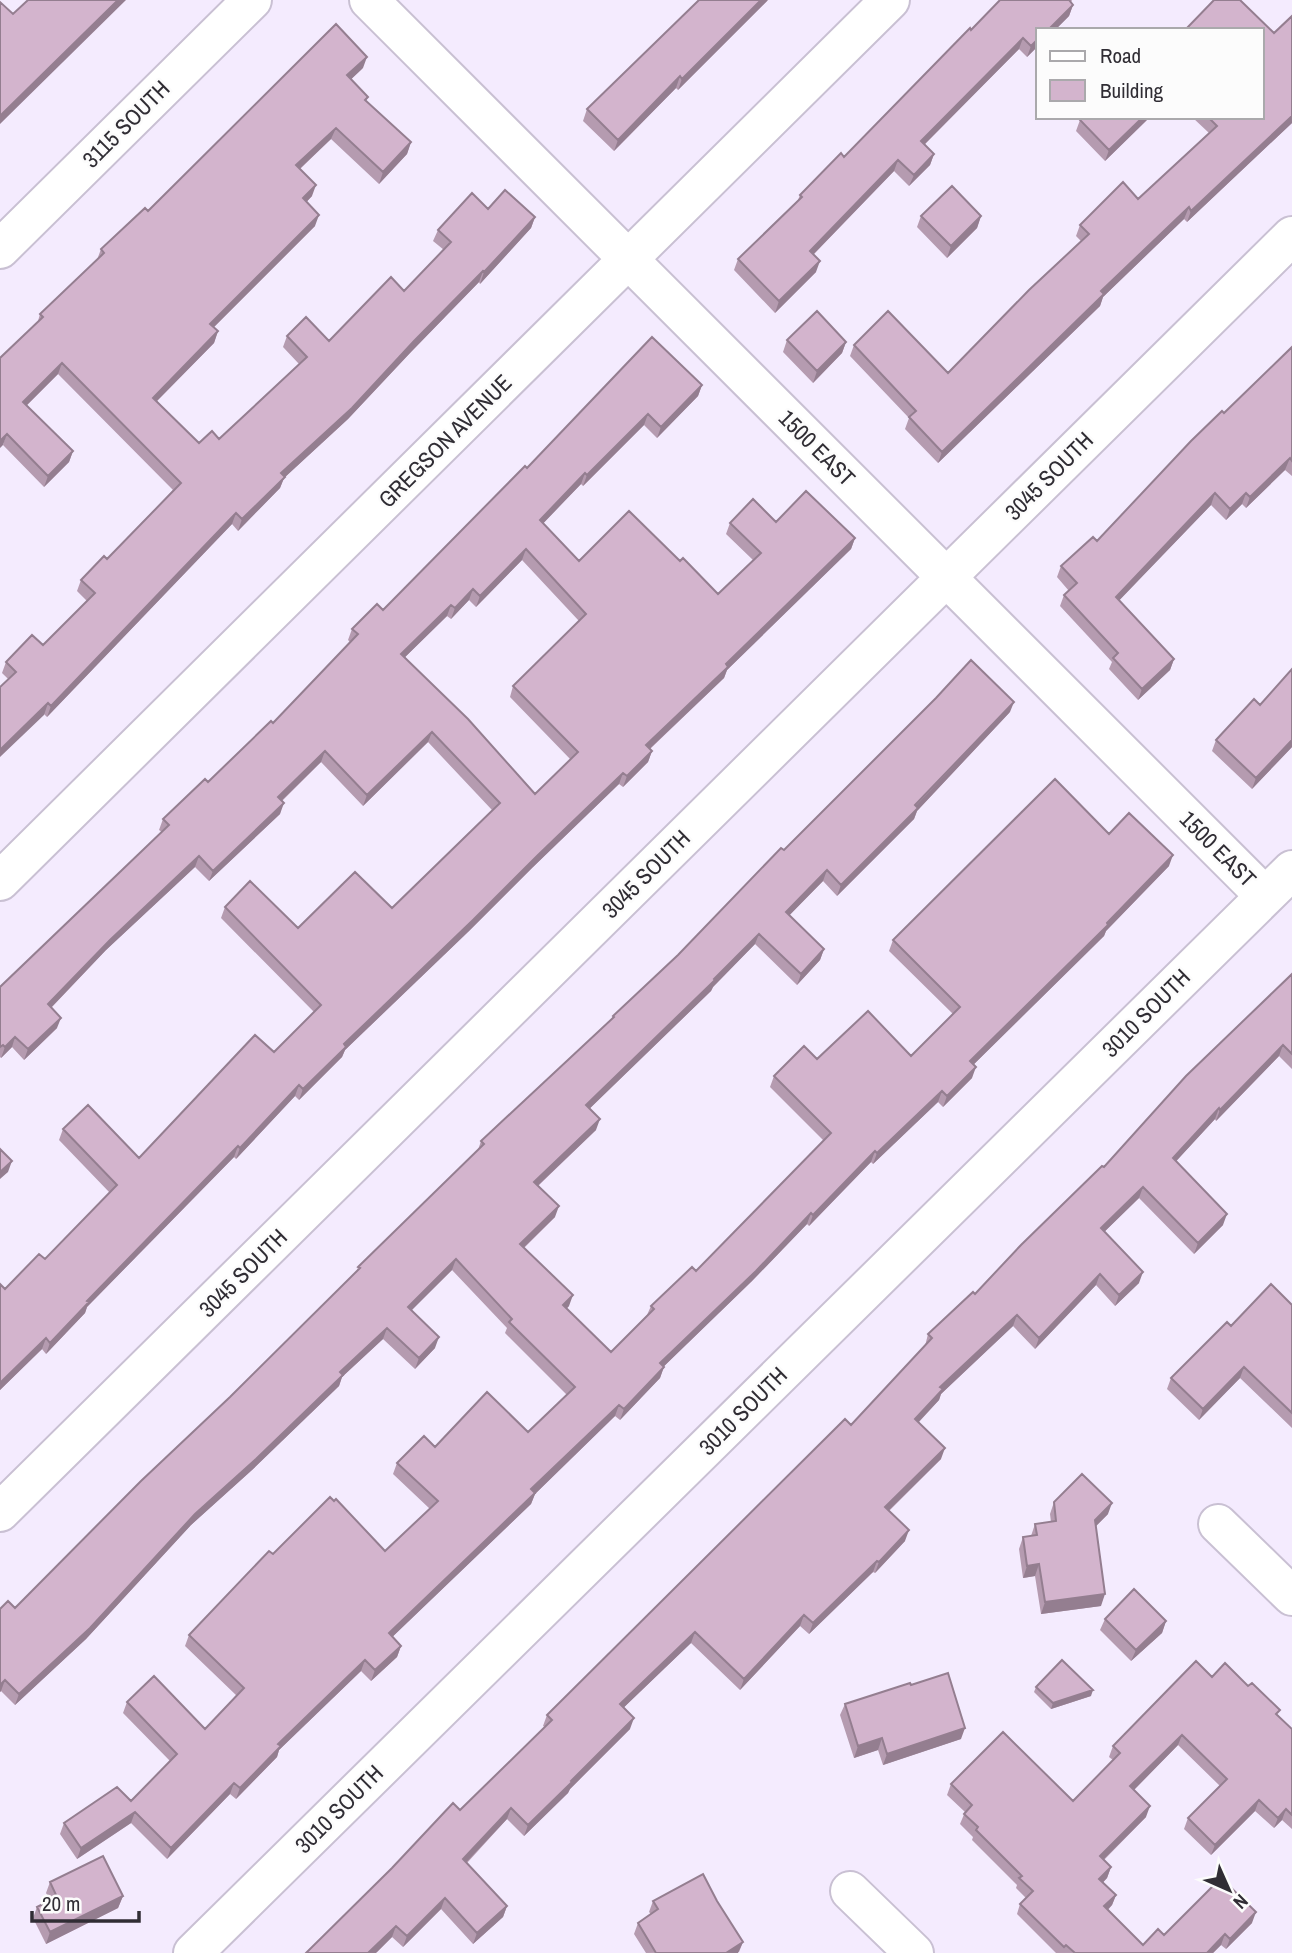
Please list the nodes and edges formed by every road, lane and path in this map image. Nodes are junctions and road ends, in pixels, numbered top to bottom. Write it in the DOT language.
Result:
graph roads {
  1 [pos="252,0"];
  2 [pos="369,0"];
  3 [pos="890,0"];
  4 [pos="1292,236"];
  5 [pos="0,249"];
  6 [pos="628,260"];
  7 [pos="947,578"];
  8 [pos="1292,870"];
  9 [pos="0,881"];
  10 [pos="1265,896"];
  11 [pos="0,1512"];
  12 [pos="1218,1524"];
  13 [pos="1292,1596"];
  14 [pos="850,1891"];
  15 [pos="193,1953"];
  16 [pos="914,1953"];
  1 -- 5 [label="street, 3115 SOUTH"];
  2 -- 6 [label="street, 1500 EAST"];
  3 -- 6 [label="street, GREGSON AVENUE"];
  4 -- 7 [label="street, 3045 SOUTH"];
  6 -- 7 [label="street, 1500 EAST"];
  6 -- 9 [label="street, GREGSON AVENUE"];
  7 -- 10 [label="street, 1500 EAST"];
  7 -- 11 [label="street, 3045 SOUTH"];
  8 -- 10 [label="street, 3010 SOUTH"];
  10 -- 15 [label="street, 3010 SOUTH"];
  12 -- 13 [label="street"];
  14 -- 16 [label="street"];
}
